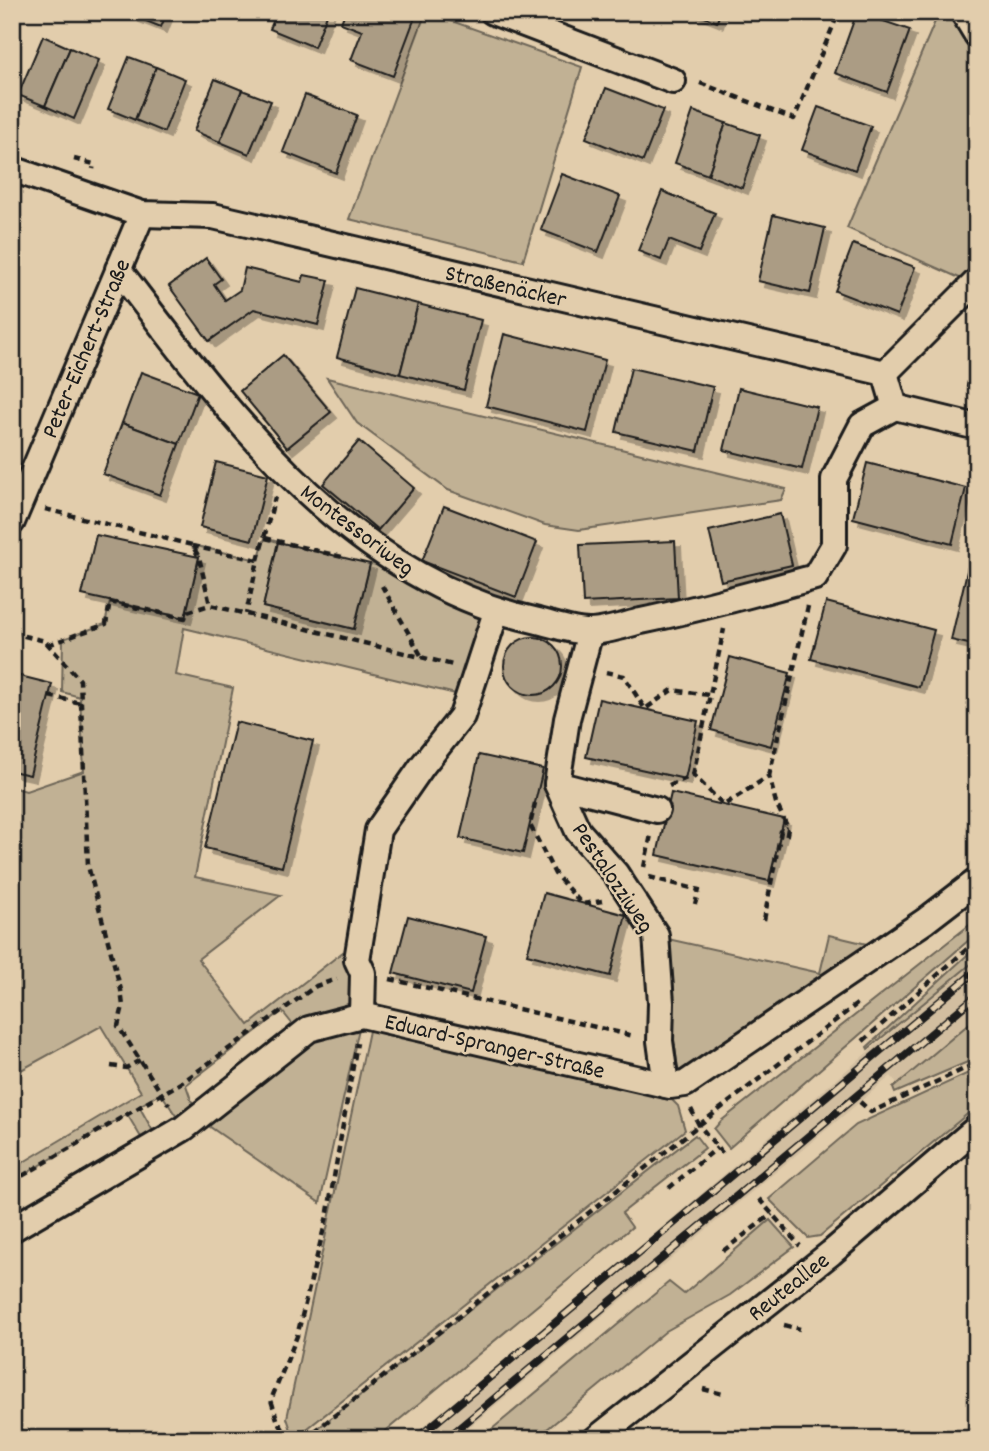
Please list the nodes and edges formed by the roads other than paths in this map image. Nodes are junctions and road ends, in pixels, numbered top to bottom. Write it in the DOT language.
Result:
graph roads {
  1 [pos="493,12"];
  2 [pos="963,12"];
  3 [pos="977,35"];
  4 [pos="673,81"];
  5 [pos="12,169"];
  6 [pos="142,214"];
  7 [pos="118,269"];
  8 [pos="977,281"];
  9 [pos="886,373"];
  10 [pos="895,407"];
  11 [pos="977,427"];
  12 [pos="16,512"];
  13 [pos="496,612"];
  14 [pos="590,632"];
  15 [pos="557,785"];
  16 [pos="657,810"];
  17 [pos="977,881"];
  18 [pos="362,1015"];
  19 [pos="666,1085"];
  20 [pos="977,1128"];
  21 [pos="12,1229"];
  22 [pos="596,1439"];
  1 -- 4 [label="street"];
  2 -- 3 [label="street"];
  5 -- 6 [label="street, Straßenäcker"];
  6 -- 7 [label="street, Peter-Eichert-Straße"];
  6 -- 9 [label="street, Straßenäcker"];
  7 -- 12 [label="street, Peter-Eichert-Straße"];
  7 -- 13 [label="street, Montessoriweg"];
  8 -- 9 [label="street"];
  9 -- 10 [label="street"];
  10 -- 11 [label="street"];
  10 -- 14 [label="street, Montessoriweg"];
  13 -- 14 [label="street, Montessoriweg"];
  13 -- 18 [label="street"];
  14 -- 15 [label="street"];
  15 -- 16 [label="street"];
  15 -- 19 [label="street, Pestalozziweg"];
  17 -- 19 [label="street"];
  18 -- 19 [label="street, Eduard-Spranger-Straße"];
  18 -- 21 [label="street, Eduard-Spranger-Straße"];
  20 -- 22 [label="street, Reuteallee"];
}
